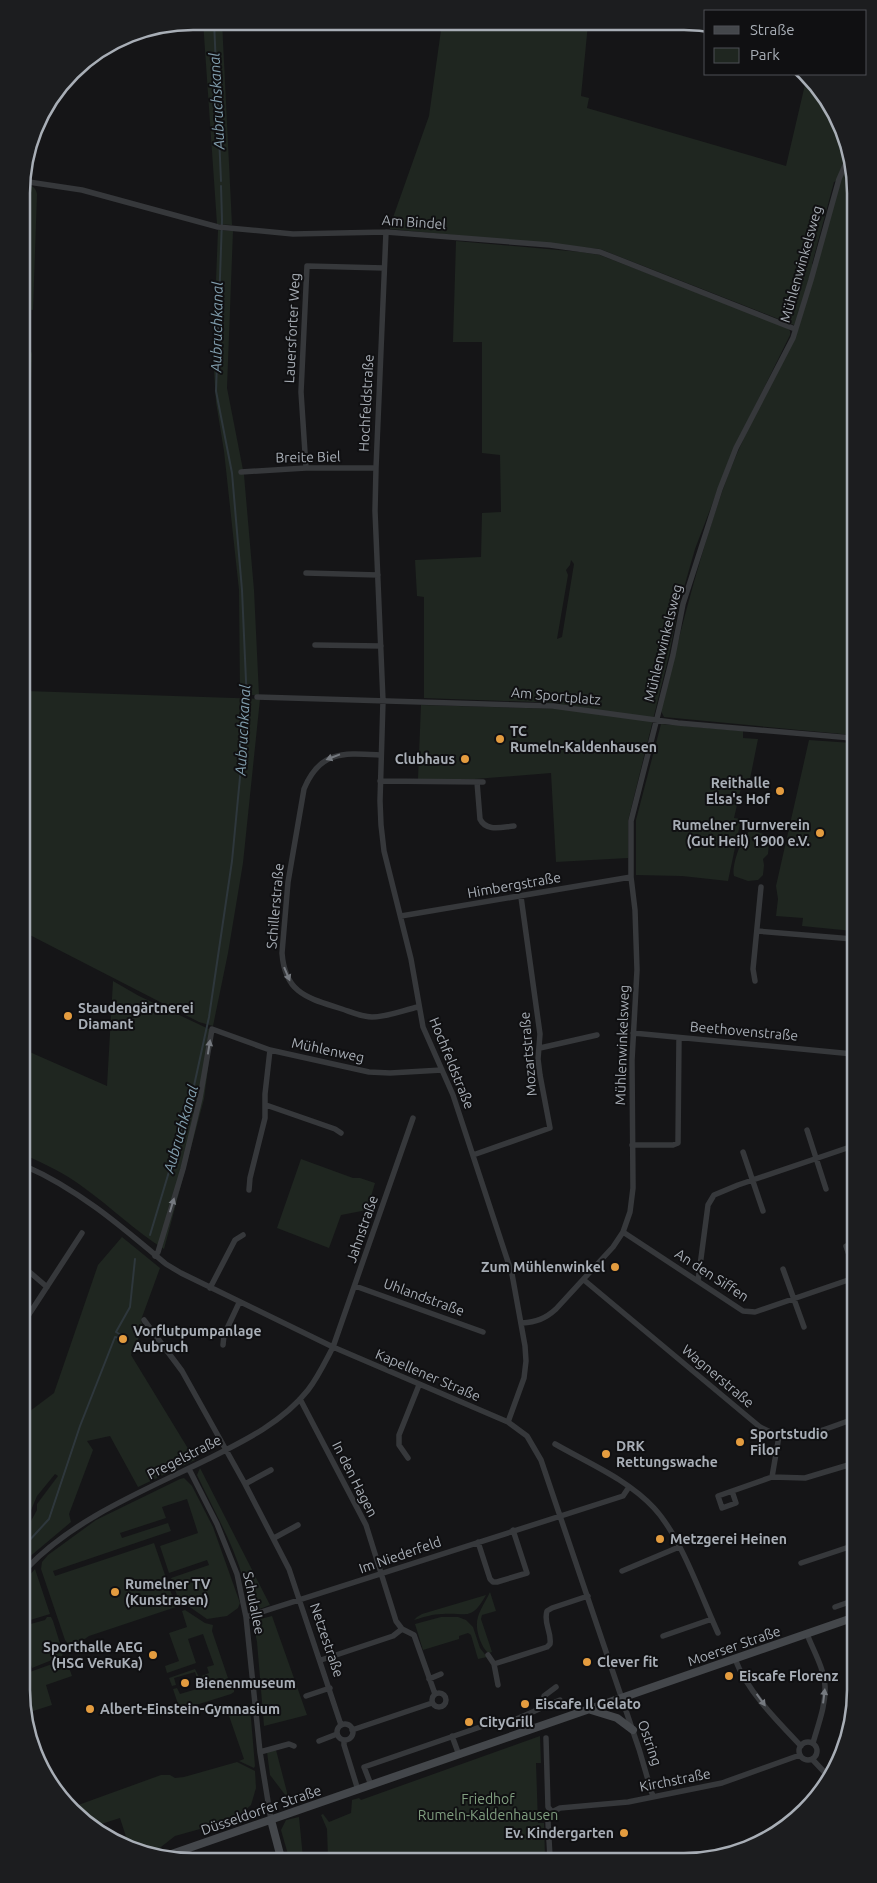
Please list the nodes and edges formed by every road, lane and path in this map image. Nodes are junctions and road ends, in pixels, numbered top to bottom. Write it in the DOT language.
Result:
graph roads {
  1 [pos="845,166"];
  2 [pos="30,182"];
  3 [pos="386,232"];
  4 [pos="384,268"];
  5 [pos="795,329"];
  6 [pos="306,468"];
  7 [pos="376,468"];
  8 [pos="241,472"];
  9 [pos="306,573"];
  10 [pos="378,575"];
  11 [pos="315,645"];
  12 [pos="381,646"];
  13 [pos="257,697"];
  14 [pos="383,701"];
  15 [pos="657,720"];
  16 [pos="847,738"];
  17 [pos="381,755"];
  18 [pos="380,781"];
  19 [pos="514,826"];
  20 [pos="631,877"];
  21 [pos="761,887"];
  22 [pos="521,897"];
  23 [pos="401,916"];
  24 [pos="757,931"];
  25 [pos="847,938"];
  26 [pos="755,981"];
  27 [pos="418,1007"];
  28 [pos="633,1033"];
  29 [pos="598,1035"];
  30 [pos="679,1038"];
  31 [pos="540,1048"];
  32 [pos="270,1050"];
  33 [pos="847,1053"];
  34 [pos="442,1070"];
  35 [pos="266,1105"];
  36 [pos="413,1118"];
  37 [pos="807,1130"];
  38 [pos="341,1133"];
  39 [pos="632,1145"];
  40 [pos="847,1148"];
  41 [pos="743,1152"];
  42 [pos="473,1155"];
  43 [pos="816,1158"];
  44 [pos="30,1168"];
  45 [pos="753,1180"];
  46 [pos="826,1189"];
  47 [pos="249,1190"];
  48 [pos="763,1211"];
  49 [pos="623,1232"];
  50 [pos="82,1233"];
  51 [pos="243,1235"];
  52 [pos="846,1246"];
  53 [pos="847,1249"];
  54 [pos="155,1256"];
  55 [pos="783,1269"];
  56 [pos="30,1272"];
  57 [pos="584,1280"];
  58 [pos="847,1280"];
  59 [pos="698,1281"];
  60 [pos="355,1286"];
  61 [pos="47,1287"];
  62 [pos="210,1288"];
  63 [pos="794,1298"];
  64 [pos="239,1303"];
  65 [pos="30,1313"];
  66 [pos="144,1320"];
  67 [pos="522,1324"];
  68 [pos="804,1327"];
  69 [pos="483,1332"];
  70 [pos="223,1345"];
  71 [pos="333,1347"];
  72 [pos="419,1385"];
  73 [pos="300,1399"];
  74 [pos="847,1421"];
  75 [pos="508,1422"];
  76 [pos="779,1436"];
  77 [pos="555,1444"];
  78 [pos="227,1450"];
  79 [pos="408,1458"];
  80 [pos="847,1465"];
  81 [pos="189,1468"];
  82 [pos="271,1470"];
  83 [pos="772,1477"];
  84 [pos="245,1484"];
  85 [pos="629,1487"];
  86 [pos="732,1491"];
  87 [pos="561,1516"];
  88 [pos="298,1525"];
  89 [pos="513,1530"];
  90 [pos="274,1538"];
  91 [pos="478,1542"];
  92 [pos="679,1547"];
  93 [pos="847,1548"];
  94 [pos="801,1563"];
  95 [pos="30,1565"];
  96 [pos="622,1571"];
  97 [pos="380,1575"];
  98 [pos="588,1596"];
  99 [pos="300,1601"];
  100 [pos="847,1603"];
  101 [pos="835,1607"];
  102 [pos="246,1617"];
  103 [pos="712,1619"];
  104 [pos="847,1620"];
  105 [pos="402,1629"];
  106 [pos="718,1633"];
  107 [pos="807,1634"];
  108 [pos="663,1636"];
  109 [pos="488,1655"];
  110 [pos="735,1659"];
  111 [pos="320,1660"];
  112 [pos="494,1664"];
  113 [pos="441,1674"];
  114 [pos="429,1679"];
  115 [pos="498,1685"];
  116 [pos="330,1688"];
  117 [pos="435,1694"];
  118 [pos="306,1696"];
  119 [pos="622,1698"];
  120 [pos="432,1703"];
  121 [pos="544,1705"];
  122 [pos="589,1710"];
  123 [pos="342,1725"];
  124 [pos="352,1730"];
  125 [pos="633,1730"];
  126 [pos="338,1734"];
  127 [pos="452,1736"];
  128 [pos="546,1738"];
  129 [pos="344,1740"];
  130 [pos="319,1741"];
  131 [pos="813,1743"];
  132 [pos="294,1746"];
  133 [pos="801,1746"];
  134 [pos="260,1752"];
  135 [pos="459,1755"];
  136 [pos="800,1755"];
  137 [pos="812,1759"];
  138 [pos="824,1771"];
  139 [pos="371,1785"];
  140 [pos="358,1790"];
  141 [pos="654,1797"];
  142 [pos="552,1812"];
  143 [pos="271,1820"];
  144 [pos="177,1852"];
  145 [pos="280,1853"];
  146 [pos="550,1853"];
  1 -- 5 [label="street, Mühlenwinkelsweg"];
  2 -- 3 [label="street, Am Bindel"];
  3 -- 4 [label="street, Hochfeldstraße"];
  3 -- 5 [label="street, Am Bindel"];
  4 -- 6 [label="street, Lauersforter Weg"];
  4 -- 7 [label="street, Hochfeldstraße"];
  5 -- 15 [label="street, Mühlenwinkelsweg"];
  6 -- 7 [label="street, Breite Biel"];
  6 -- 8 [label="street, Breite Biel"];
  7 -- 10 [label="street, Hochfeldstraße"];
  9 -- 10 [label="street"];
  10 -- 12 [label="street, Hochfeldstraße"];
  11 -- 12 [label="street"];
  12 -- 14 [label="street, Hochfeldstraße"];
  13 -- 14 [label="street, Am Sportplatz"];
  14 -- 15 [label="street, Am Sportplatz"];
  14 -- 17 [label="street, Hochfeldstraße"];
  15 -- 16 [label="street, Am Sportplatz"];
  15 -- 20 [label="street, Mühlenwinkelsweg"];
  17 -- 18 [label="street, Hochfeldstraße"];
  17 -- 27 [label="street, Schillerstraße, one-way"];
  18 -- 19 [label="street"];
  18 -- 23 [label="street, Hochfeldstraße"];
  20 -- 22 [label="street, Himbergstraße"];
  20 -- 28 [label="street, Mühlenwinkelsweg"];
  21 -- 24 [label="street"];
  22 -- 23 [label="street, Himbergstraße"];
  22 -- 31 [label="street, Mozartstraße"];
  23 -- 27 [label="street, Hochfeldstraße"];
  24 -- 25 [label="street"];
  24 -- 26 [label="street"];
  27 -- 34 [label="street, Hochfeldstraße"];
  28 -- 30 [label="street, Beethovenstraße"];
  28 -- 39 [label="street, Mühlenwinkelsweg"];
  29 -- 31 [label="street"];
  30 -- 33 [label="street, Beethovenstraße"];
  30 -- 39 [label="street"];
  31 -- 42 [label="street, Mozartstraße"];
  32 -- 34 [label="street, Mühlenweg"];
  32 -- 35 [label="street"];
  54 -- 32 [label="street, Mühlenweg, one-way"];
  34 -- 42 [label="street, Hochfeldstraße"];
  35 -- 38 [label="street"];
  35 -- 47 [label="street"];
  36 -- 60 [label="street, Jahnstraße"];
  37 -- 43 [label="street"];
  39 -- 49 [label="street, Mühlenwinkelsweg"];
  40 -- 43 [label="street"];
  41 -- 45 [label="street"];
  42 -- 67 [label="street, Hochfeldstraße"];
  43 -- 45 [label="street"];
  43 -- 46 [label="street"];
  44 -- 54 [label="street, Kapellener Straße"];
  45 -- 48 [label="street"];
  45 -- 59 [label="street"];
  49 -- 57 [label="street, Mühlenwinkelsweg"];
  49 -- 59 [label="street, An den Siffen"];
  50 -- 61 [label="street"];
  51 -- 62 [label="street"];
  52 -- 53 [label="street"];
  54 -- 62 [label="street, Kapellener Straße"];
  55 -- 63 [label="street"];
  56 -- 61 [label="street"];
  57 -- 67 [label="street, Mühlenwinkelsweg"];
  57 -- 76 [label="street, Wagnerstraße"];
  58 -- 63 [label="street, An den Siffen"];
  59 -- 63 [label="street, An den Siffen"];
  60 -- 69 [label="street, Uhlandstraße"];
  60 -- 71 [label="street, Jahnstraße"];
  61 -- 65 [label="street"];
  62 -- 64 [label="street, Kapellener Straße"];
  63 -- 68 [label="street"];
  64 -- 70 [label="street"];
  64 -- 71 [label="street, Kapellener Straße"];
  66 -- 78 [label="street, Netzestraße"];
  67 -- 75 [label="street, Hochfeldstraße"];
  71 -- 72 [label="street, Kapellener Straße"];
  71 -- 73 [label="street, Pregelstraße"];
  72 -- 75 [label="street, Kapellener Straße"];
  72 -- 79 [label="street"];
  73 -- 78 [label="street, Pregelstraße"];
  73 -- 97 [label="street, In den Hagen"];
  74 -- 76 [label="street, Wagnerstraße"];
  75 -- 87 [label="street, Kapellener Straße"];
  76 -- 83 [label="street"];
  77 -- 85 [label="street"];
  78 -- 81 [label="street, Pregelstraße"];
  78 -- 84 [label="street, Netzestraße"];
  80 -- 83 [label="street"];
  81 -- 95 [label="street, Pregelstraße"];
  81 -- 102 [label="street, Schulallee"];
  82 -- 84 [label="street"];
  83 -- 86 [label="street"];
  84 -- 90 [label="street, Netzestraße"];
  85 -- 87 [label="street"];
  85 -- 92 [label="street"];
  87 -- 89 [label="street, Im Niederfeld"];
  87 -- 98 [label="street, Kapellener Straße"];
  88 -- 90 [label="street"];
  89 -- 91 [label="street, Im Niederfeld"];
  89 -- 91 [label="street"];
  90 -- 99 [label="street, Netzestraße"];
  91 -- 97 [label="street, Im Niederfeld"];
  92 -- 96 [label="street"];
  92 -- 103 [label="street"];
  93 -- 94 [label="street"];
  97 -- 99 [label="street, Im Niederfeld"];
  97 -- 105 [label="street, In den Hagen"];
  98 -- 112 [label="street"];
  98 -- 119 [label="street, Kapellener Straße"];
  99 -- 102 [label="street, Im Niederfeld"];
  99 -- 111 [label="street, Netzestraße"];
  100 -- 101 [label="street"];
  102 -- 134 [label="street, Schulallee"];
  103 -- 106 [label="street"];
  103 -- 108 [label="street"];
  104 -- 107 [label="main road, Moerser Straße"];
  105 -- 111 [label="street"];
  105 -- 114 [label="street, In den Hagen"];
  107 -- 110 [label="main road, Moerser Straße"];
  131 -- 107 [label="street, one-way"];
  109 -- 112 [label="street"];
  110 -- 119 [label="main road, Moerser Straße"];
  110 -- 133 [label="street, one-way"];
  111 -- 116 [label="street, Netzestraße"];
  112 -- 115 [label="street"];
  113 -- 114 [label="street"];
  114 -- 117 [label="street, In den Hagen"];
  116 -- 118 [label="street, Netzestraße"];
  116 -- 123 [label="street, Netzestraße"];
  117 -- 120 [label="street"];
  117 -- 120 [label="street"];
  119 -- 122 [label="main road, Düsseldorfer Straße"];
  119 -- 125 [label="street, Ostring"];
  120 -- 124 [label="street"];
  121 -- 121 [label="street"];
  121 -- 127 [label="street"];
  122 -- 125 [label="main road"];
  122 -- 135 [label="main road, Düsseldorfer Straße"];
  123 -- 124 [label="street"];
  123 -- 126 [label="street"];
  124 -- 129 [label="street"];
  125 -- 141 [label="street, Ostring"];
  126 -- 129 [label="street"];
  126 -- 130 [label="street"];
  127 -- 135 [label="street"];
  127 -- 139 [label="street"];
  128 -- 142 [label="street"];
  129 -- 140 [label="street"];
  131 -- 133 [label="street"];
  131 -- 137 [label="street"];
  132 -- 134 [label="street"];
  133 -- 136 [label="street"];
  134 -- 143 [label="street, Schulallee"];
  135 -- 139 [label="main road, Düsseldorfer Straße"];
  136 -- 137 [label="street"];
  136 -- 141 [label="street, Kirchstraße"];
  137 -- 138 [label="street"];
  139 -- 140 [label="main road, Düsseldorfer Straße"];
  140 -- 143 [label="main road, Düsseldorfer Straße"];
  141 -- 142 [label="street, Kirchstraße"];
  142 -- 146 [label="street"];
  143 -- 144 [label="main road, Düsseldorfer Straße"];
  143 -- 145 [label="main road"];
}
